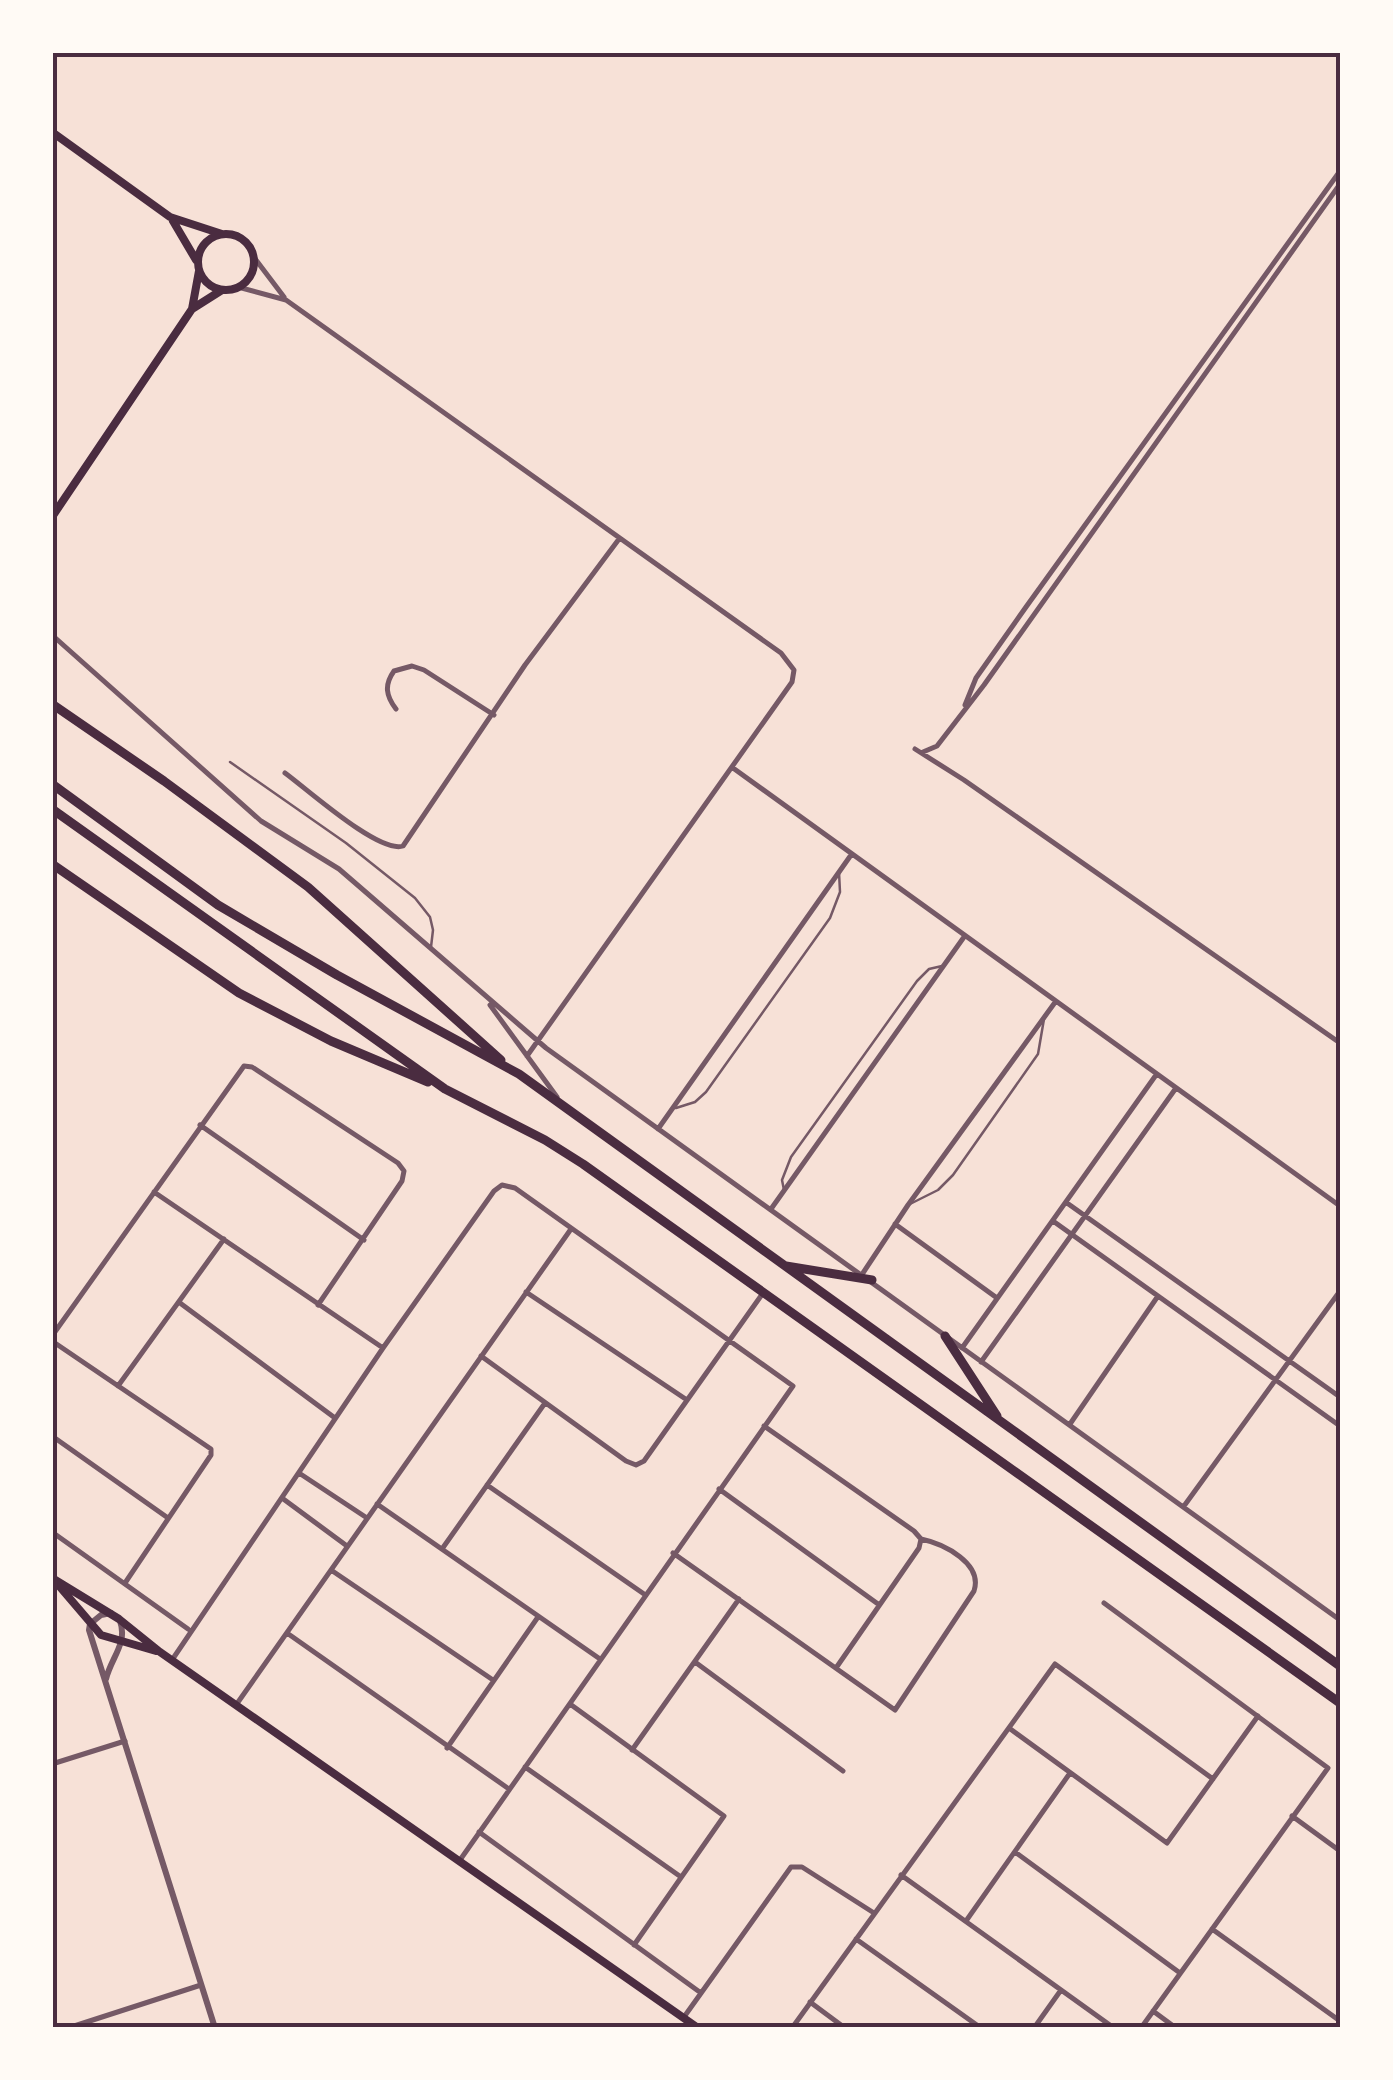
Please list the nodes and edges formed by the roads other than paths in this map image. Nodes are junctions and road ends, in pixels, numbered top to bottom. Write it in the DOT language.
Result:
graph roads {
  1 [pos="52,132"];
  2 [pos="1340,170"];
  3 [pos="1340,184"];
  4 [pos="170,217"];
  5 [pos="222,234"];
  6 [pos="253,256"];
  7 [pos="198,267"];
  8 [pos="238,287"];
  9 [pos="223,290"];
  10 [pos="286,300"];
  11 [pos="192,309"];
  12 [pos="52,516"];
  13 [pos="619,539"];
  14 [pos="52,639"];
  15 [pos="52,695"];
  16 [pos="52,704"];
  17 [pos="396,709"];
  18 [pos="962,713"];
  19 [pos="494,715"];
  20 [pos="79,723"];
  21 [pos="915,749"];
  22 [pos="923,752"];
  23 [pos="230,762"];
  24 [pos="733,768"];
  25 [pos="285,772"];
  26 [pos="52,784"];
  27 [pos="52,809"];
  28 [pos="851,855"];
  29 [pos="52,864"];
  30 [pos="839,870"];
  31 [pos="964,937"];
  32 [pos="431,949"];
  33 [pos="944,966"];
  34 [pos="486,998"];
  35 [pos="1056,1001"];
  36 [pos="1044,1018"];
  37 [pos="538,1041"];
  38 [pos="1340,1043"];
  39 [pos="527,1056"];
  40 [pos="519,1074"];
  41 [pos="1156,1075"];
  42 [pos="1176,1088"];
  43 [pos="445,1089"];
  44 [pos="564,1108"];
  45 [pos="674,1108"];
  46 [pos="200,1125"];
  47 [pos="658,1129"];
  48 [pos="154,1192"];
  49 [pos="784,1192"];
  50 [pos="1067,1202"];
  51 [pos="908,1205"];
  52 [pos="1340,1206"];
  53 [pos="771,1210"];
  54 [pos="1084,1216"];
  55 [pos="1052,1221"];
  56 [pos="895,1224"];
  57 [pos="571,1228"];
  58 [pos="1071,1234"];
  59 [pos="224,1239"];
  60 [pos="364,1240"];
  61 [pos="781,1265"];
  62 [pos="868,1277"];
  63 [pos="1340,1290"];
  64 [pos="526,1292"];
  65 [pos="763,1292"];
  66 [pos="1158,1296"];
  67 [pos="997,1298"];
  68 [pos="180,1303"];
  69 [pos="318,1305"];
  70 [pos="945,1336"];
  71 [pos="52,1339"];
  72 [pos="730,1342"];
  73 [pos="382,1348"];
  74 [pos="962,1348"];
  75 [pos="481,1356"];
  76 [pos="1290,1360"];
  77 [pos="982,1362"];
  78 [pos="1276,1380"];
  79 [pos="118,1386"];
  80 [pos="1340,1396"];
  81 [pos="687,1400"];
  82 [pos="545,1403"];
  83 [pos="335,1418"];
  84 [pos="1001,1423"];
  85 [pos="1070,1424"];
  86 [pos="764,1426"];
  87 [pos="1340,1426"];
  88 [pos="52,1436"];
  89 [pos="298,1472"];
  90 [pos="487,1486"];
  91 [pos="719,1489"];
  92 [pos="282,1498"];
  93 [pos="377,1504"];
  94 [pos="1184,1506"];
  95 [pos="168,1518"];
  96 [pos="367,1518"];
  97 [pos="52,1532"];
  98 [pos="921,1540"];
  99 [pos="348,1546"];
  100 [pos="442,1549"];
  101 [pos="673,1553"];
  102 [pos="331,1570"];
  103 [pos="52,1580"];
  104 [pos="125,1583"];
  105 [pos="644,1594"];
  106 [pos="739,1599"];
  107 [pos="1104,1603"];
  108 [pos="878,1604"];
  109 [pos="115,1616"];
  110 [pos="538,1618"];
  111 [pos="1340,1620"];
  112 [pos="90,1624"];
  113 [pos="189,1630"];
  114 [pos="286,1633"];
  115 [pos="123,1642"];
  116 [pos="160,1652"];
  117 [pos="600,1659"];
  118 [pos="172,1660"];
  119 [pos="695,1662"];
  120 [pos="1340,1666"];
  121 [pos="836,1668"];
  122 [pos="106,1680"];
  123 [pos="493,1680"];
  124 [pos="1340,1703"];
  125 [pos="570,1704"];
  126 [pos="236,1705"];
  127 [pos="1258,1716"];
  128 [pos="1009,1728"];
  129 [pos="125,1741"];
  130 [pos="447,1748"];
  131 [pos="632,1750"];
  132 [pos="52,1764"];
  133 [pos="525,1767"];
  134 [pos="843,1770"];
  135 [pos="1070,1773"];
  136 [pos="1213,1778"];
  137 [pos="510,1790"];
  138 [pos="1292,1816"];
  139 [pos="479,1832"];
  140 [pos="1340,1850"];
  141 [pos="1015,1852"];
  142 [pos="459,1861"];
  143 [pos="901,1875"];
  144 [pos="681,1877"];
  145 [pos="874,1914"];
  146 [pos="966,1922"];
  147 [pos="1212,1929"];
  148 [pos="856,1938"];
  149 [pos="634,1945"];
  150 [pos="1180,1973"];
  151 [pos="201,1984"];
  152 [pos="1061,1990"];
  153 [pos="701,1993"];
  154 [pos="810,2002"];
  155 [pos="1153,2011"];
  156 [pos="684,2017"];
  157 [pos="1340,2021"];
  158 [pos="68,2028"];
  159 [pos="215,2028"];
  160 [pos="698,2028"];
  161 [pos="792,2028"];
  162 [pos="845,2028"];
  163 [pos="981,2028"];
  164 [pos="1034,2028"];
  165 [pos="1114,2028"];
  166 [pos="1142,2028"];
  167 [pos="1176,2028"];
  1 -- 4 [label="main road"];
  2 -- 18 [label="street"];
  3 -- 18 [label="street"];
  4 -- 5 [label="main road"];
  4 -- 7 [label="main road"];
  5 -- 6 [label="main road"];
  5 -- 7 [label="main road"];
  6 -- 8 [label="main road"];
  6 -- 10 [label="street"];
  7 -- 9 [label="main road"];
  7 -- 11 [label="main road"];
  8 -- 9 [label="main road"];
  8 -- 10 [label="street"];
  9 -- 11 [label="main road"];
  10 -- 13 [label="street"];
  11 -- 12 [label="main road"];
  13 -- 19 [label="street"];
  13 -- 24 [label="street"];
  14 -- 32 [label="street"];
  15 -- 20 [label="highway"];
  16 -- 20 [label="highway"];
  17 -- 19 [label="street"];
  18 -- 22 [label="street"];
  19 -- 25 [label="street"];
  20 -- 40 [label="highway"];
  21 -- 22 [label="street"];
  22 -- 38 [label="street"];
  23 -- 32 [label="lane"];
  24 -- 28 [label="street"];
  24 -- 37 [label="street"];
  26 -- 40 [label="highway"];
  27 -- 43 [label="highway"];
  28 -- 30 [label="street"];
  28 -- 31 [label="street"];
  29 -- 43 [label="highway"];
  30 -- 45 [label="street"];
  30 -- 45 [label="lane"];
  31 -- 33 [label="street"];
  31 -- 35 [label="street"];
  32 -- 34 [label="street"];
  33 -- 49 [label="street"];
  33 -- 49 [label="lane"];
  34 -- 37 [label="street"];
  34 -- 39 [label="street"];
  35 -- 36 [label="street"];
  35 -- 41 [label="street"];
  36 -- 51 [label="street"];
  36 -- 51 [label="lane"];
  37 -- 39 [label="street"];
  37 -- 47 [label="street"];
  39 -- 44 [label="street"];
  40 -- 44 [label="highway"];
  41 -- 42 [label="street"];
  41 -- 50 [label="street"];
  42 -- 52 [label="street"];
  42 -- 54 [label="street"];
  43 -- 65 [label="highway"];
  44 -- 61 [label="highway"];
  45 -- 47 [label="street"];
  46 -- 48 [label="street"];
  46 -- 60 [label="street"];
  46 -- 60 [label="street"];
  47 -- 53 [label="street"];
  48 -- 59 [label="street"];
  48 -- 71 [label="street"];
  49 -- 53 [label="street"];
  50 -- 54 [label="street"];
  50 -- 55 [label="street"];
  51 -- 56 [label="street"];
  53 -- 62 [label="street"];
  54 -- 58 [label="street"];
  54 -- 76 [label="street"];
  55 -- 58 [label="street"];
  55 -- 67 [label="street"];
  56 -- 62 [label="street"];
  56 -- 67 [label="street"];
  57 -- 64 [label="street"];
  57 -- 72 [label="street"];
  57 -- 73 [label="street"];
  58 -- 66 [label="street"];
  58 -- 77 [label="street"];
  59 -- 68 [label="street"];
  59 -- 69 [label="street"];
  60 -- 69 [label="street"];
  61 -- 62 [label="highway"];
  61 -- 84 [label="highway"];
  62 -- 70 [label="street"];
  63 -- 76 [label="street"];
  64 -- 75 [label="street"];
  64 -- 81 [label="street"];
  65 -- 72 [label="street"];
  65 -- 124 [label="highway"];
  66 -- 78 [label="street"];
  66 -- 85 [label="street"];
  67 -- 74 [label="street"];
  68 -- 79 [label="street"];
  68 -- 83 [label="street"];
  69 -- 73 [label="street"];
  70 -- 74 [label="street"];
  70 -- 84 [label="highway"];
  71 -- 79 [label="street"];
  72 -- 81 [label="street"];
  72 -- 86 [label="street"];
  73 -- 83 [label="street"];
  74 -- 77 [label="street"];
  75 -- 82 [label="street"];
  75 -- 93 [label="street"];
  76 -- 78 [label="street"];
  76 -- 80 [label="street"];
  77 -- 85 [label="street"];
  78 -- 87 [label="street"];
  78 -- 94 [label="street"];
  79 -- 95 [label="street"];
  81 -- 82 [label="street"];
  82 -- 90 [label="street"];
  83 -- 89 [label="street"];
  84 -- 120 [label="highway"];
  85 -- 94 [label="street"];
  86 -- 91 [label="street"];
  86 -- 98 [label="street"];
  88 -- 95 [label="street"];
  89 -- 92 [label="street"];
  89 -- 96 [label="street"];
  90 -- 100 [label="street"];
  90 -- 105 [label="street"];
  91 -- 101 [label="street"];
  91 -- 108 [label="street"];
  92 -- 99 [label="street"];
  92 -- 113 [label="street"];
  93 -- 96 [label="street"];
  93 -- 100 [label="street"];
  94 -- 111 [label="street"];
  95 -- 104 [label="street"];
  96 -- 99 [label="street"];
  97 -- 104 [label="street"];
  98 -- 108 [label="street"];
  98 -- 121 [label="street"];
  99 -- 102 [label="street"];
  100 -- 110 [label="street"];
  101 -- 105 [label="street"];
  101 -- 106 [label="street"];
  102 -- 114 [label="street"];
  102 -- 123 [label="street"];
  103 -- 109 [label="main road"];
  103 -- 112 [label="main road"];
  104 -- 113 [label="street"];
  105 -- 117 [label="street"];
  106 -- 119 [label="street"];
  106 -- 121 [label="street"];
  107 -- 127 [label="street"];
  108 -- 121 [label="street"];
  109 -- 112 [label="street"];
  109 -- 115 [label="street"];
  109 -- 116 [label="main road"];
  110 -- 117 [label="street"];
  110 -- 123 [label="street"];
  112 -- 115 [label="main road"];
  112 -- 122 [label="street"];
  113 -- 118 [label="street"];
  114 -- 126 [label="street"];
  114 -- 130 [label="street"];
  115 -- 116 [label="main road"];
  115 -- 122 [label="street"];
  116 -- 118 [label="main road"];
  117 -- 125 [label="street"];
  118 -- 126 [label="main road"];
  119 -- 131 [label="street"];
  119 -- 134 [label="street"];
  122 -- 129 [label="street"];
  123 -- 130 [label="street"];
  125 -- 131 [label="street"];
  125 -- 133 [label="street"];
  126 -- 142 [label="main road"];
  127 -- 136 [label="street"];
  127 -- 138 [label="street"];
  128 -- 135 [label="street"];
  128 -- 136 [label="street"];
  128 -- 143 [label="street"];
  129 -- 132 [label="street"];
  129 -- 151 [label="street"];
  130 -- 137 [label="street"];
  131 -- 144 [label="street"];
  133 -- 137 [label="street"];
  133 -- 144 [label="street"];
  135 -- 136 [label="street"];
  135 -- 141 [label="street"];
  137 -- 139 [label="street"];
  138 -- 140 [label="street"];
  138 -- 147 [label="street"];
  139 -- 142 [label="street"];
  139 -- 149 [label="street"];
  141 -- 146 [label="street"];
  141 -- 150 [label="street"];
  142 -- 156 [label="main road"];
  143 -- 145 [label="street"];
  143 -- 146 [label="street"];
  144 -- 149 [label="street"];
  145 -- 148 [label="street"];
  145 -- 153 [label="street"];
  146 -- 152 [label="street"];
  147 -- 150 [label="street"];
  147 -- 157 [label="street"];
  148 -- 154 [label="street"];
  148 -- 163 [label="street"];
  149 -- 153 [label="street"];
  150 -- 155 [label="street"];
  151 -- 158 [label="street"];
  151 -- 159 [label="street"];
  152 -- 164 [label="street"];
  152 -- 165 [label="street"];
  153 -- 156 [label="street"];
  154 -- 161 [label="street"];
  154 -- 162 [label="street"];
  155 -- 166 [label="street"];
  155 -- 167 [label="street"];
  156 -- 160 [label="main road"];
}
